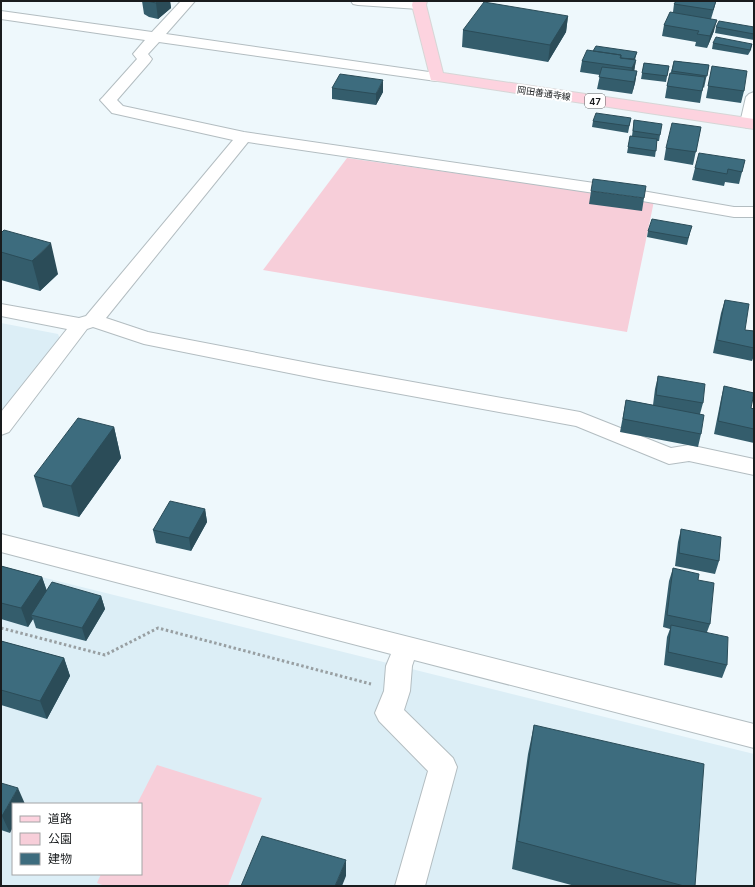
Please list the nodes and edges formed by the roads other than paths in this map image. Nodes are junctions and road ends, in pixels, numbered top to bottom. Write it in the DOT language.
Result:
graph roads {
  1 [pos="188,1"];
  2 [pos="358,1"];
  3 [pos="419,3"];
  4 [pos="1,15"];
  5 [pos="156,37"];
  6 [pos="436,77"];
  7 [pos="754,97"];
  8 [pos="751,124"];
  9 [pos="244,137"];
  10 [pos="754,212"];
  11 [pos="1,310"];
  12 [pos="86,323"];
  13 [pos="1,426"];
  14 [pos="754,467"];
  15 [pos="1,543"];
  16 [pos="406,647"];
  17 [pos="754,736"];
  18 [pos="410,886"];
  1 -- 5 [label="street"];
  2 -- 3 [label="street"];
  3 -- 6 [label="main road"];
  4 -- 5 [label="street"];
  5 -- 6 [label="street"];
  5 -- 9 [label="street"];
  6 -- 8 [label="main road, 岡田善通寺線 / 47"];
  7 -- 8 [label="street"];
  9 -- 10 [label="street"];
  9 -- 12 [label="street"];
  11 -- 12 [label="street"];
  12 -- 13 [label="street"];
  12 -- 14 [label="street"];
  15 -- 16 [label="street"];
  16 -- 17 [label="street"];
  16 -- 18 [label="street"];
}
